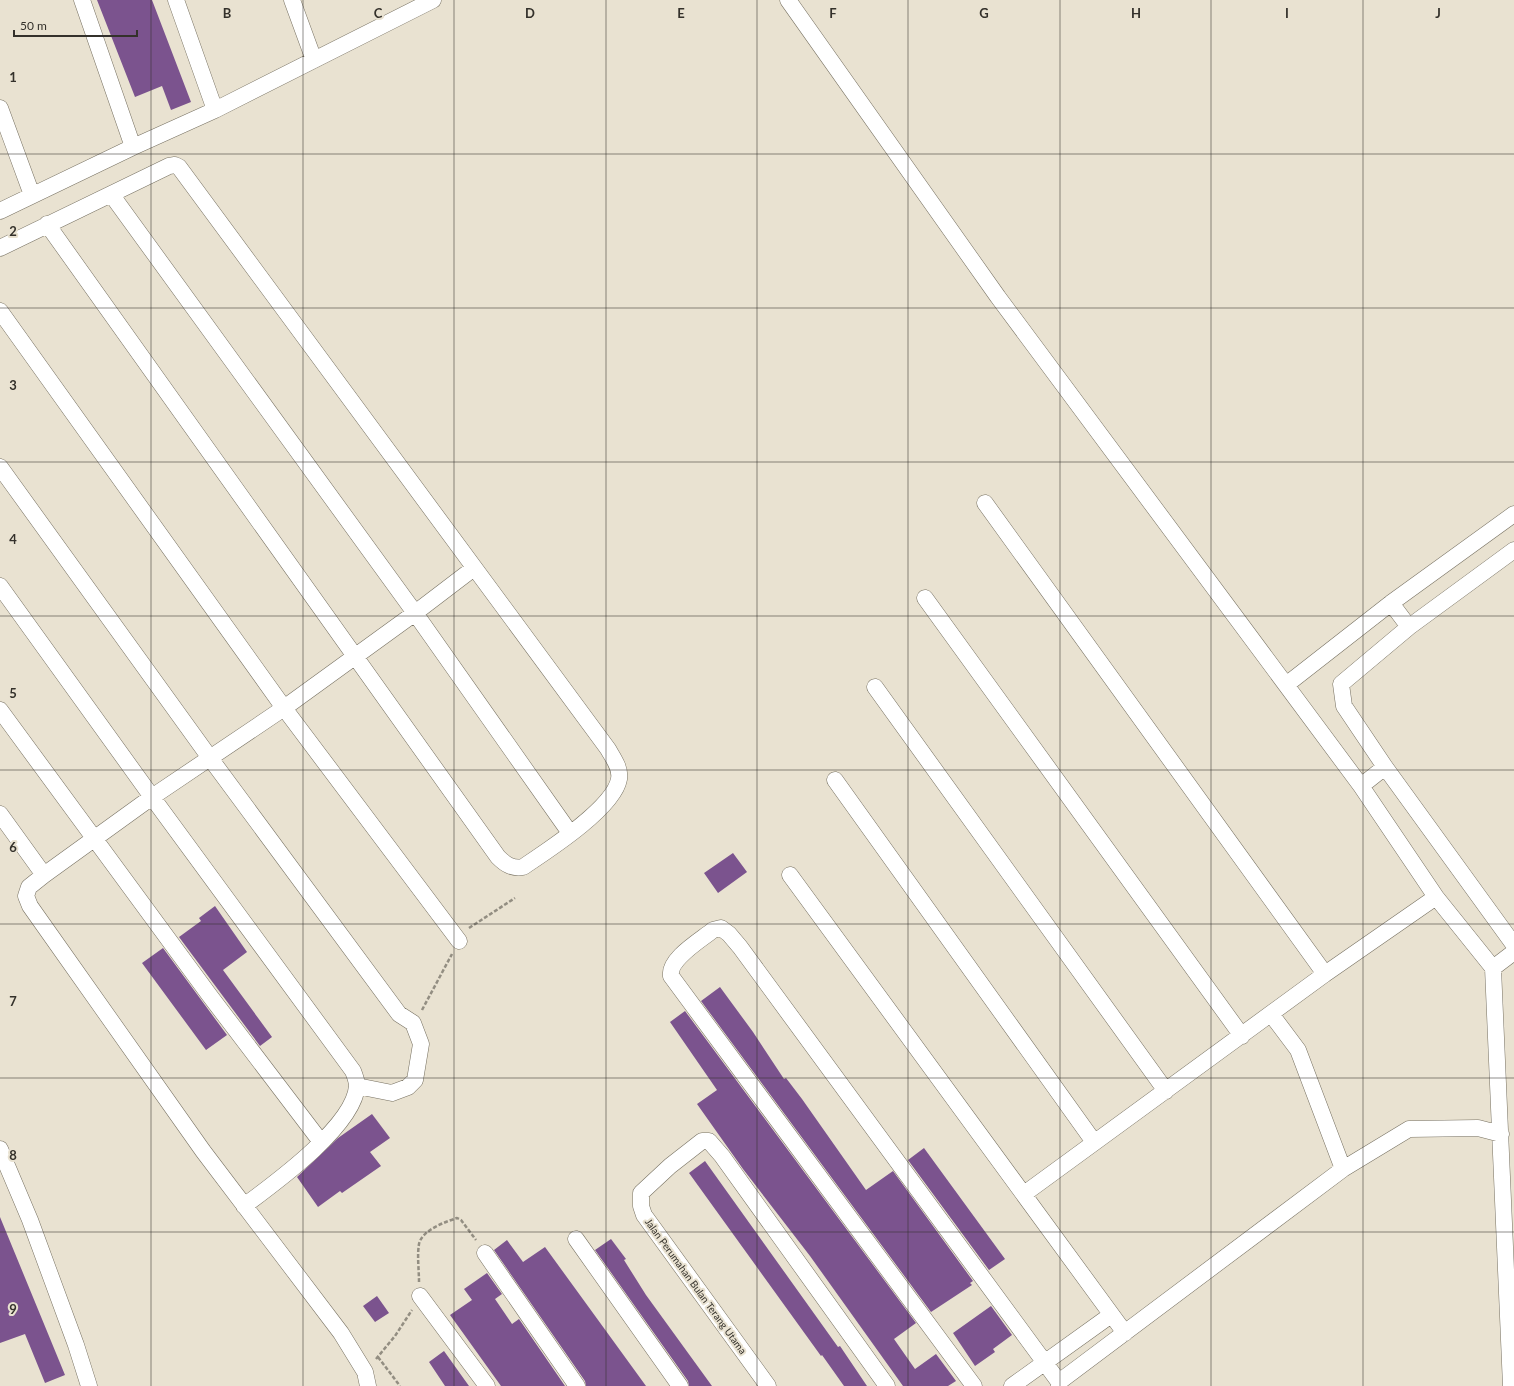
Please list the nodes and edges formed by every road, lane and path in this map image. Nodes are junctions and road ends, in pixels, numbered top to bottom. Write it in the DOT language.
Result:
graph roads {
  1 [pos="82,0"];
  2 [pos="176,0"];
  3 [pos="292,0"];
  4 [pos="788,0"];
  5 [pos="426,2"];
  6 [pos="314,60"];
  7 [pos="0,108"];
  8 [pos="215,110"];
  9 [pos="132,147"];
  10 [pos="111,194"];
  11 [pos="32,195"];
  12 [pos="0,211"];
  13 [pos="47,224"];
  14 [pos="0,248"];
  15 [pos="0,311"];
  16 [pos="0,467"];
  17 [pos="985,503"];
  18 [pos="1514,514"];
  19 [pos="1514,550"];
  20 [pos="474,568"];
  21 [pos="0,586"];
  22 [pos="925,598"];
  23 [pos="1391,603"];
  24 [pos="415,613"];
  25 [pos="1409,627"];
  26 [pos="356,657"];
  27 [pos="1286,685"];
  28 [pos="875,687"];
  29 [pos="284,708"];
  30 [pos="0,710"];
  31 [pos="210,758"];
  32 [pos="1385,767"];
  33 [pos="834,780"];
  34 [pos="1360,786"];
  35 [pos="152,797"];
  36 [pos="0,814"];
  37 [pos="570,833"];
  38 [pos="94,839"];
  39 [pos="44,875"];
  40 [pos="790,875"];
  41 [pos="1436,897"];
  42 [pos="459,941"];
  43 [pos="1514,945"];
  44 [pos="1514,952"];
  45 [pos="1494,968"];
  46 [pos="1325,974"];
  47 [pos="1271,1014"];
  48 [pos="1242,1036"];
  49 [pos="357,1086"];
  50 [pos="1166,1091"];
  51 [pos="1501,1134"];
  52 [pos="321,1142"];
  53 [pos="1094,1142"];
  54 [pos="0,1148"];
  55 [pos="1343,1169"];
  56 [pos="1024,1194"];
  57 [pos="244,1206"];
  58 [pos="576,1239"];
  59 [pos="485,1253"];
  60 [pos="420,1296"];
  61 [pos="1111,1315"];
  62 [pos="1126,1333"];
  63 [pos="378,1357"];
  64 [pos="1044,1363"];
  65 [pos="1059,1384"];
  66 [pos="89,1386"];
  67 [pos="368,1386"];
  68 [pos="400,1386"];
  69 [pos="487,1386"];
  70 [pos="577,1386"];
  71 [pos="680,1386"];
  72 [pos="768,1386"];
  73 [pos="887,1386"];
  74 [pos="974,1386"];
  75 [pos="1012,1386"];
  76 [pos="1512,1386"];
  1 -- 9 [label="street"];
  2 -- 8 [label="street"];
  3 -- 6 [label="street"];
  4 -- 27 [label="street"];
  5 -- 6 [label="street"];
  6 -- 8 [label="street"];
  7 -- 11 [label="street"];
  8 -- 9 [label="street"];
  9 -- 11 [label="street"];
  10 -- 13 [label="street"];
  10 -- 20 [label="street"];
  10 -- 24 [label="street"];
  11 -- 12 [label="street"];
  13 -- 14 [label="street"];
  13 -- 26 [label="street"];
  15 -- 29 [label="street"];
  16 -- 31 [label="street"];
  17 -- 46 [label="street"];
  18 -- 23 [label="street"];
  19 -- 25 [label="street"];
  20 -- 24 [label="street"];
  20 -- 37 [label="street"];
  21 -- 35 [label="street"];
  22 -- 48 [label="street"];
  23 -- 25 [label="street"];
  23 -- 27 [label="street"];
  24 -- 26 [label="street"];
  24 -- 37 [label="street"];
  25 -- 32 [label="street"];
  26 -- 29 [label="street"];
  26 -- 37 [label="street"];
  27 -- 34 [label="street"];
  28 -- 50 [label="street"];
  29 -- 31 [label="street"];
  29 -- 42 [label="street"];
  30 -- 38 [label="street"];
  31 -- 35 [label="street"];
  31 -- 49 [label="street"];
  32 -- 34 [label="street"];
  32 -- 43 [label="street"];
  33 -- 53 [label="street"];
  34 -- 41 [label="street"];
  35 -- 38 [label="street"];
  35 -- 49 [label="street"];
  36 -- 39 [label="street"];
  38 -- 39 [label="street"];
  38 -- 52 [label="street"];
  39 -- 57 [label="street"];
  40 -- 56 [label="street"];
  41 -- 45 [label="street"];
  41 -- 46 [label="street"];
  44 -- 45 [label="street"];
  45 -- 51 [label="street"];
  46 -- 47 [label="street"];
  47 -- 48 [label="street"];
  47 -- 55 [label="street"];
  48 -- 50 [label="street"];
  49 -- 52 [label="street"];
  50 -- 53 [label="street"];
  51 -- 55 [label="street"];
  51 -- 76 [label="street"];
  52 -- 57 [label="street"];
  53 -- 56 [label="street"];
  54 -- 66 [label="street"];
  55 -- 62 [label="street"];
  56 -- 61 [label="street"];
  57 -- 67 [label="street"];
  58 -- 71 [label="street"];
  59 -- 70 [label="street"];
  60 -- 69 [label="street"];
  61 -- 62 [label="street"];
  61 -- 64 [label="street"];
  62 -- 65 [label="street"];
  63 -- 68 [label="path"];
  64 -- 65 [label="street"];
  64 -- 74 [label="street"];
  64 -- 75 [label="street"];
  72 -- 73 [label="street, Jalan Perumahan Bulan Terang Utama"];
}
